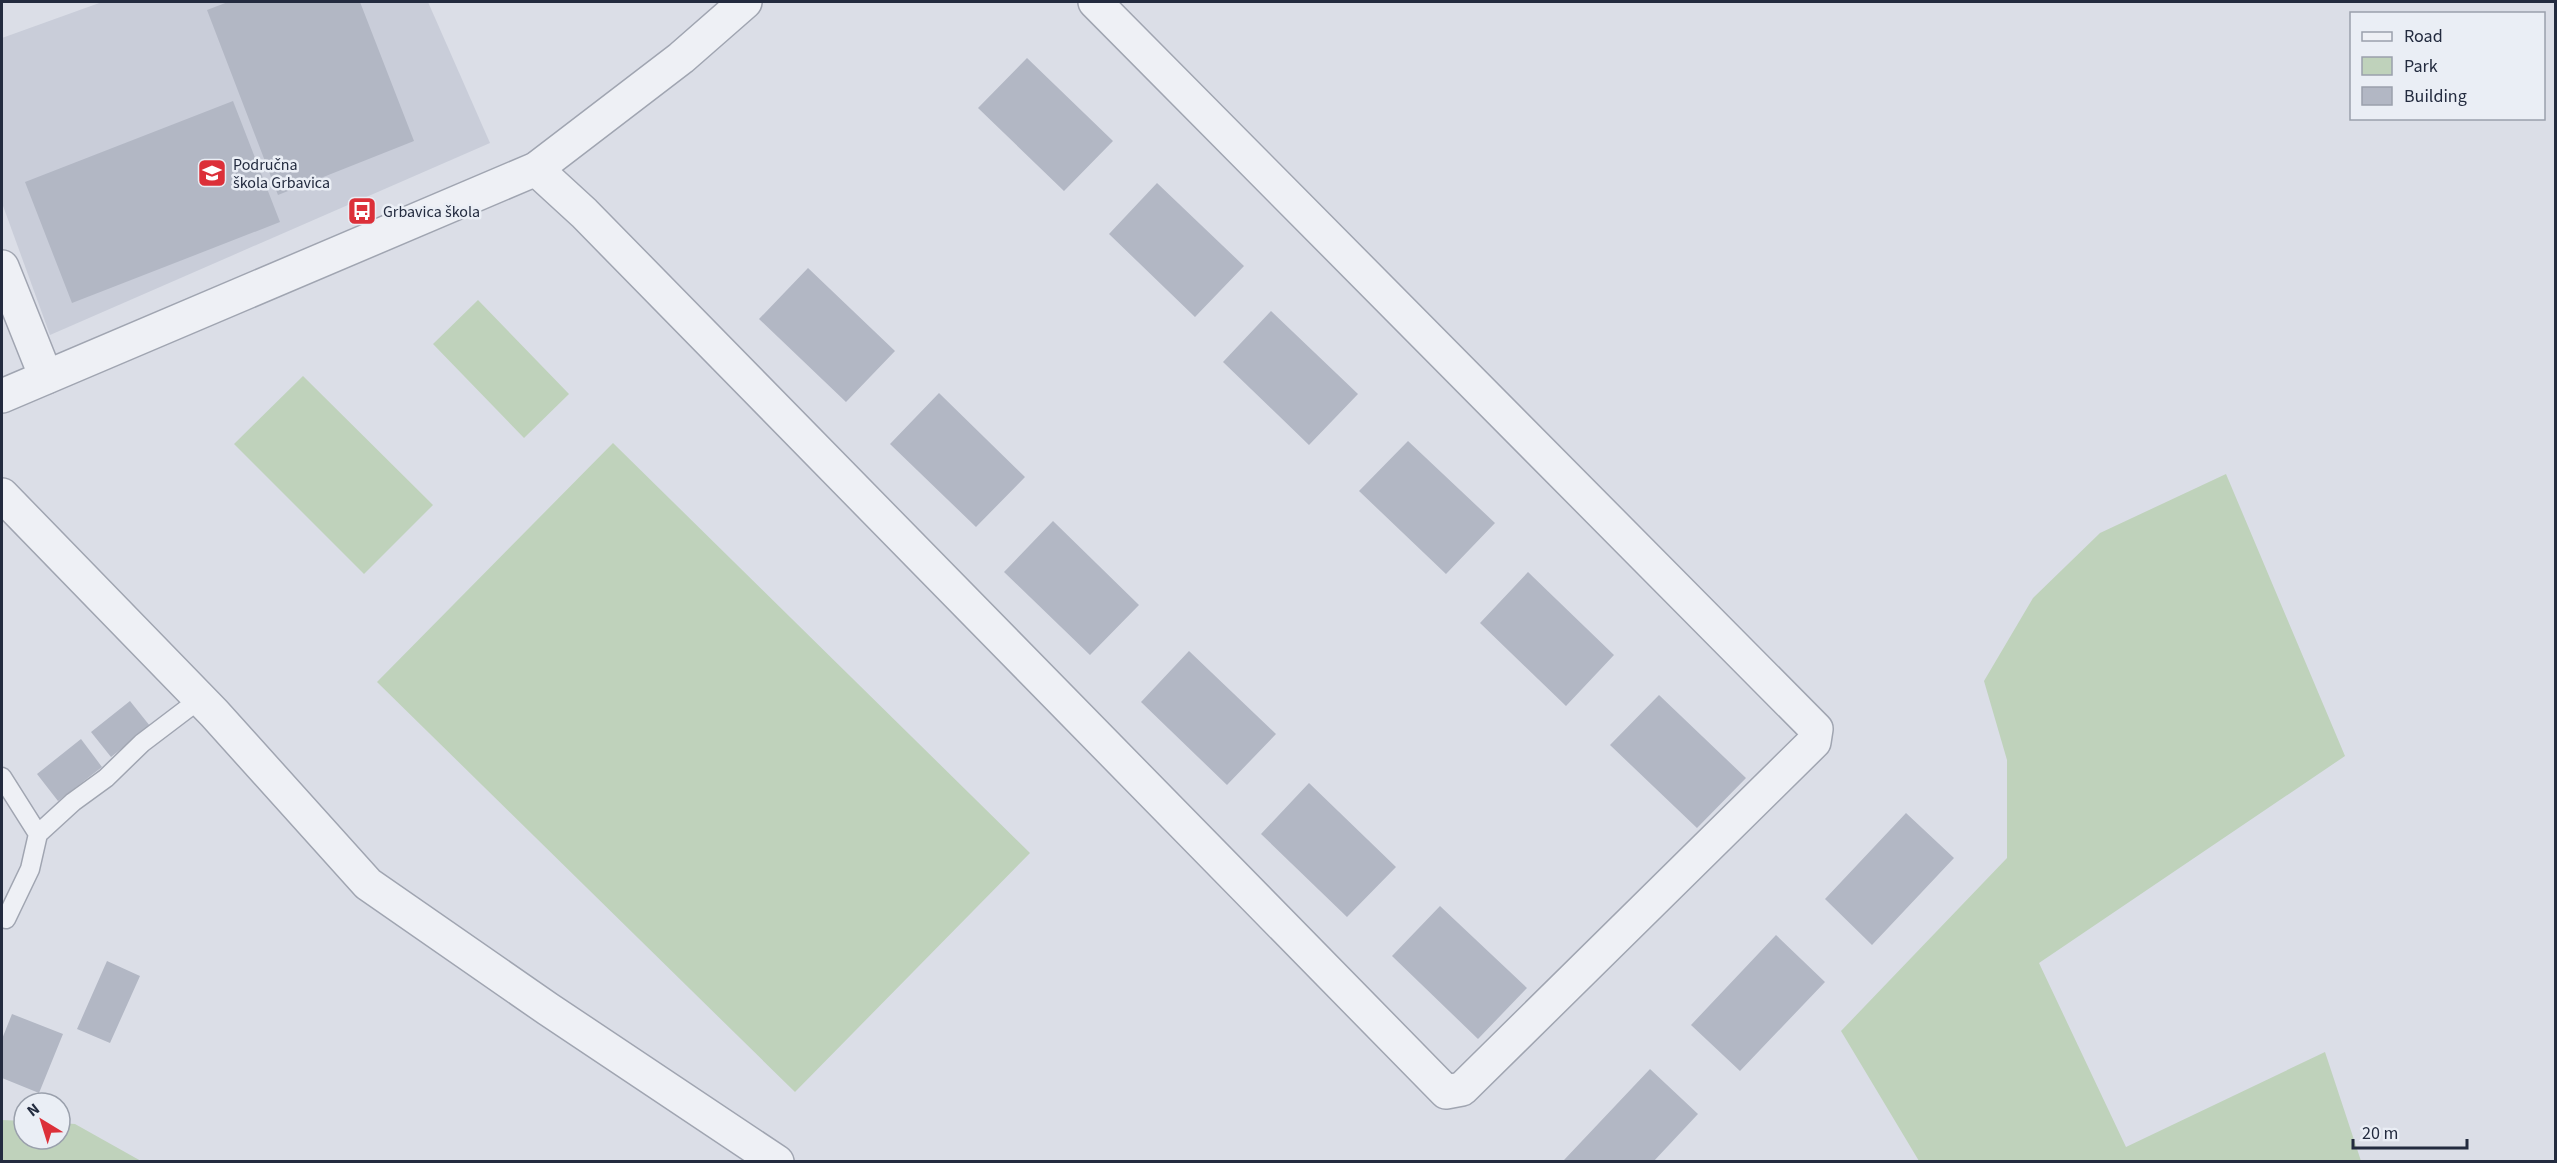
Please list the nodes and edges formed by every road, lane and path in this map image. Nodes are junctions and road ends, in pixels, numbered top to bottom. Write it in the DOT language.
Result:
graph roads {
  1 [pos="745,2"];
  2 [pos="1095,2"];
  3 [pos="536,169"];
  4 [pos="2,267"];
  5 [pos="46,377"];
  6 [pos="2,396"];
  7 [pos="2,495"];
  8 [pos="200,699"];
  9 [pos="2,777"];
  10 [pos="38,834"];
  11 [pos="6,919"];
  12 [pos="777,1161"];
  1 -- 3 [label="street"];
  2 -- 3 [label="street"];
  3 -- 5 [label="street"];
  4 -- 5 [label="street"];
  5 -- 6 [label="street"];
  7 -- 8 [label="street"];
  8 -- 10 [label="lane"];
  8 -- 12 [label="street"];
  9 -- 10 [label="lane"];
  10 -- 11 [label="lane"];
}
